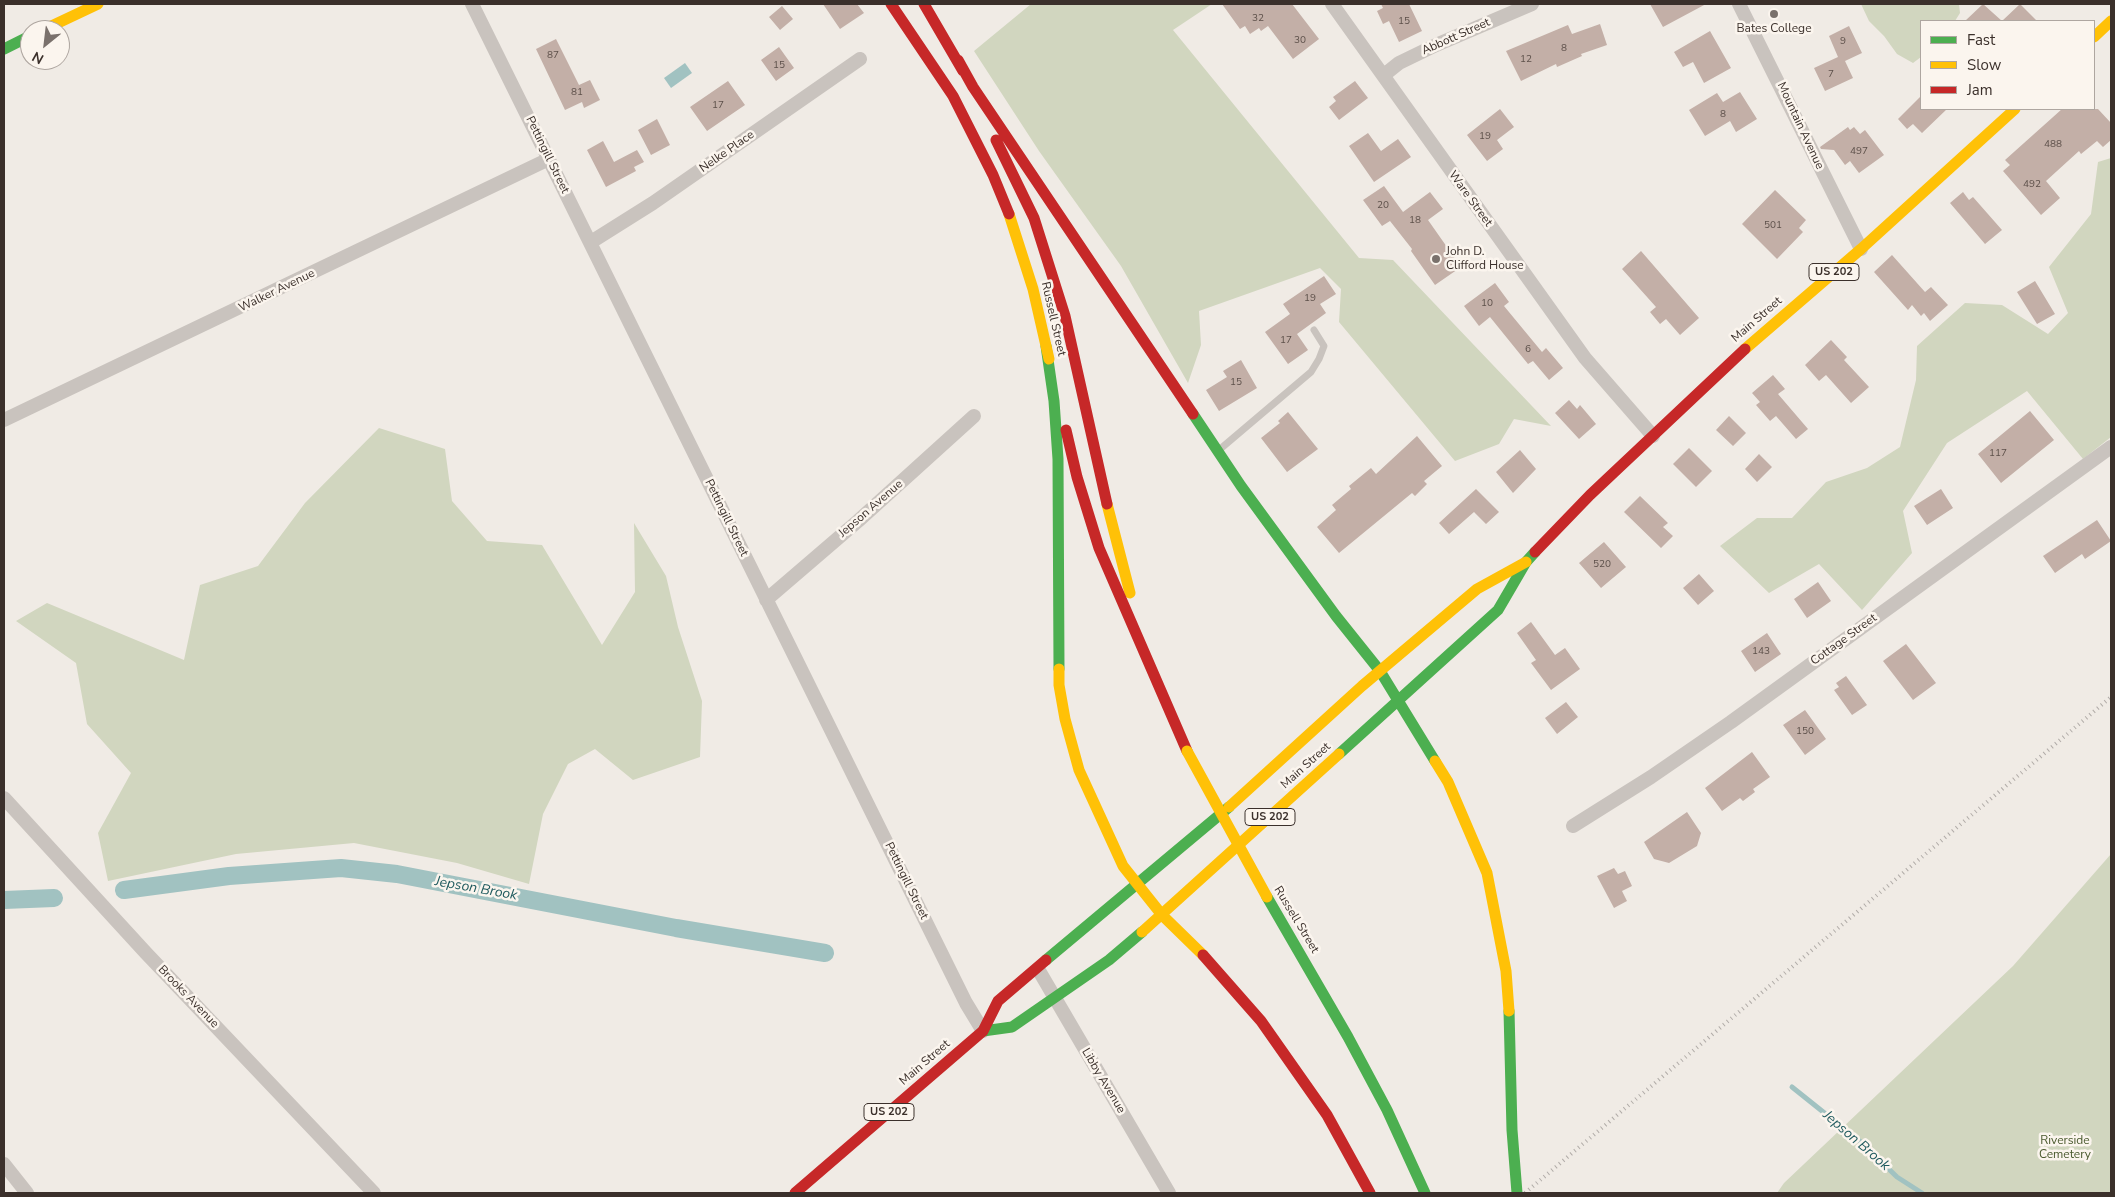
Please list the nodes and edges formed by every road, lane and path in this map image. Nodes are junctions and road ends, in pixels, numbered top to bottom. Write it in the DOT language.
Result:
graph roads {
  1 [pos="98,4"];
  2 [pos="472,4"];
  3 [pos="891,4"];
  4 [pos="924,4"];
  5 [pos="1332,4"];
  6 [pos="1532,4"];
  7 [pos="1740,4"];
  8 [pos="64,20"];
  9 [pos="2111,21"];
  10 [pos="2095,36"];
  11 [pos="20,41"];
  12 [pos="4,49"];
  13 [pos="860,59"];
  14 [pos="958,60"];
  15 [pos="1384,75"];
  16 [pos="2014,110"];
  17 [pos="549,159"];
  18 [pos="591,242"];
  19 [pos="1861,249"];
  20 [pos="1314,330"];
  21 [pos="1046,346"];
  22 [pos="974,416"];
  23 [pos="4,420"];
  24 [pos="1653,436"];
  25 [pos="2111,447"];
  26 [pos="1217,452"];
  27 [pos="1526,562"];
  28 [pos="766,600"];
  29 [pos="1147,658"];
  30 [pos="1380,671"];
  31 [pos="1400,701"];
  32 [pos="4,798"];
  33 [pos="1573,826"];
  34 [pos="1138,885"];
  35 [pos="1162,915"];
  36 [pos="1038,969"];
  37 [pos="1054,999"];
  38 [pos="982,1031"];
  39 [pos="4,1164"];
  40 [pos="1424,1190"];
  41 [pos="27,1193"];
  42 [pos="374,1193"];
  43 [pos="795,1193"];
  44 [pos="1169,1193"];
  45 [pos="1370,1193"];
  46 [pos="1517,1193"];
  1 -- 8 [label="main road"];
  2 -- 17 [label="street, Pettingill Street"];
  3 -- 21 [label="main road, Russell Street"];
  4 -- 14 [label="main road, Russell Street"];
  5 -- 15 [label="street, Ware Street"];
  6 -- 15 [label="street, Abbott Street"];
  7 -- 19 [label="street, Mountain Avenue"];
  9 -- 10 [label="main road"];
  11 -- 12 [label="main road"];
  13 -- 18 [label="street, Nelke Place"];
  14 -- 26 [label="main road"];
  14 -- 29 [label="main road, Russell Street"];
  15 -- 24 [label="street, Ware Street"];
  16 -- 19 [label="main road, Main Street / US 202"];
  17 -- 18 [label="street, Pettingill Street"];
  17 -- 23 [label="street, Walker Avenue"];
  18 -- 28 [label="street, Pettingill Street"];
  19 -- 24 [label="main road, Main Street / US 202"];
  20 -- 26 [label="lane"];
  21 -- 29 [label="main road, Russell Street"];
  21 -- 34 [label="main road"];
  22 -- 28 [label="street, Jepson Avenue"];
  24 -- 27 [label="main road, Main Street / US 202"];
  25 -- 33 [label="street, Cottage Street"];
  26 -- 30 [label="main road"];
  27 -- 30 [label="main road, Main Street / US 202"];
  27 -- 31 [label="main road, Main Street / US 202"];
  28 -- 38 [label="street, Pettingill Street"];
  29 -- 40 [label="main road, Russell Street, bridge"];
  30 -- 31 [label="main road"];
  30 -- 34 [label="main road, Main Street / US 202"];
  31 -- 35 [label="main road, Main Street / US 202"];
  31 -- 46 [label="main road"];
  32 -- 42 [label="street, Brooks Avenue"];
  34 -- 35 [label="main road"];
  34 -- 36 [label="main road, Main Street / US 202"];
  35 -- 37 [label="main road, Main Street / US 202"];
  35 -- 45 [label="main road"];
  36 -- 37 [label="street, Libby Avenue"];
  36 -- 38 [label="main road, Main Street / US 202"];
  37 -- 38 [label="main road, Main Street / US 202"];
  37 -- 44 [label="street, Libby Avenue"];
  38 -- 43 [label="main road, Main Street / US 202"];
  39 -- 41 [label="street"];
}
